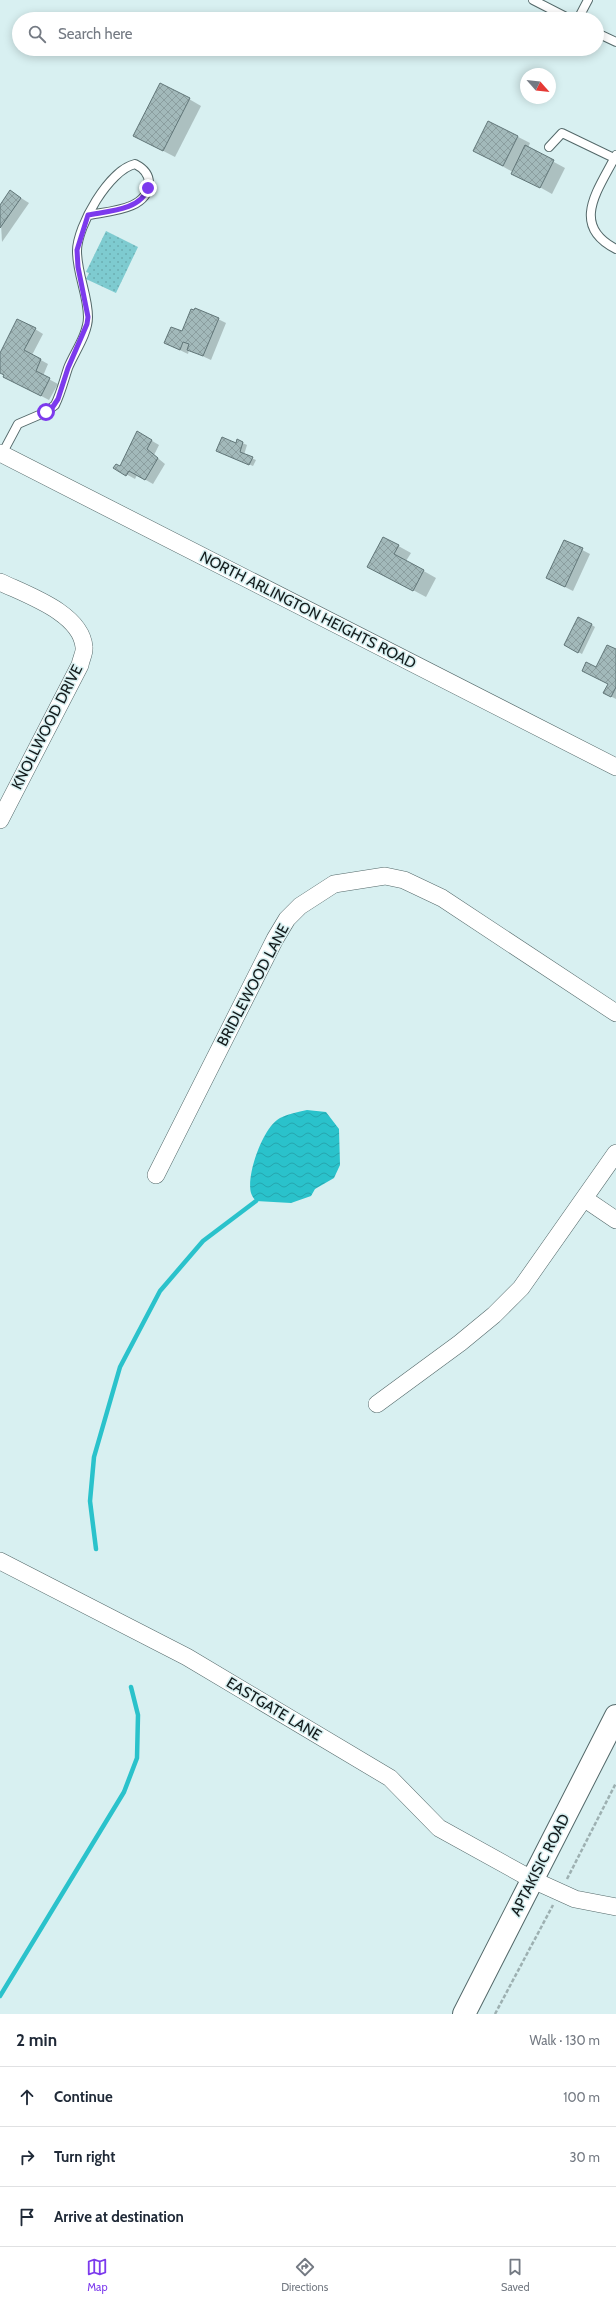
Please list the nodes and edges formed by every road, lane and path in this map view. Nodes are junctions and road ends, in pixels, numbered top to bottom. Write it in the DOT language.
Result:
graph roads {
  1 [pos="533,0"];
  2 [pos="588,0"];
  3 [pos="556,12"];
  4 [pos="582,12"];
  5 [pos="604,36"];
  6 [pos="616,42"];
  7 [pos="549,147"];
  8 [pos="615,157"];
  9 [pos="88,215"];
  10 [pos="616,248"];
  11 [pos="1,454"];
  12 [pos="0,582"];
  13 [pos="616,767"];
  14 [pos="0,820"];
  15 [pos="616,1013"];
  16 [pos="616,1153"];
  17 [pos="156,1175"];
  18 [pos="585,1199"];
  19 [pos="616,1220"];
  20 [pos="377,1404"];
  21 [pos="0,1561"];
  22 [pos="616,1716"];
  23 [pos="533,1880"];
  24 [pos="616,1907"];
  25 [pos="464,2014"];
  1 -- 3 [label="lane"];
  2 -- 4 [label="lane"];
  5 -- 6 [label="lane"];
  7 -- 8 [label="lane"];
  8 -- 10 [label="lane"];
  9 -- 9 [label="lane"];
  9 -- 11 [label="lane"];
  11 -- 13 [label="street, NORTH ARLINGTON HEIGHTS ROAD"];
  12 -- 14 [label="street, KNOLLWOOD DRIVE"];
  15 -- 17 [label="street, BRIDLEWOOD LANE"];
  16 -- 18 [label="street"];
  18 -- 19 [label="street"];
  18 -- 20 [label="street"];
  21 -- 23 [label="street, EASTGATE LANE"];
  22 -- 23 [label="main road, APTAKISIC ROAD"];
  23 -- 24 [label="street, EASTGATE LANE"];
  23 -- 25 [label="main road, APTAKISIC ROAD"];
}
